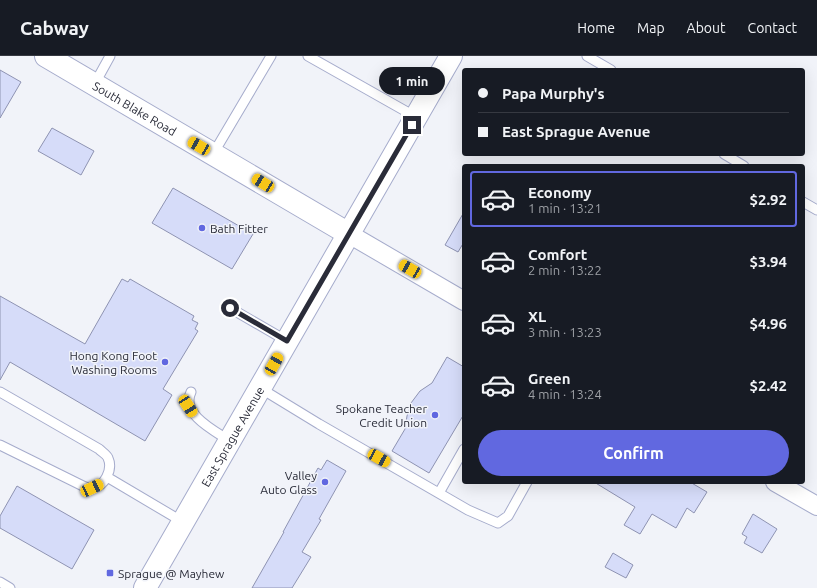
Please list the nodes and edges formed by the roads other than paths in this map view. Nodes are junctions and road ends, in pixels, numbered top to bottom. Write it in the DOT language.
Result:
graph roads {
  1 [pos="46,56"];
  2 [pos="110,56"];
  3 [pos="271,56"];
  4 [pos="308,56"];
  5 [pos="451,56"];
  6 [pos="587,56"];
  7 [pos="608,68"];
  8 [pos="94,84"];
  9 [pos="416,117"];
  10 [pos="212,154"];
  11 [pos="727,156"];
  12 [pos="741,164"];
  13 [pos="805,203"];
  14 [pos="817,210"];
  15 [pos="349,234"];
  16 [pos="462,300"];
  17 [pos="230,308"];
  18 [pos="287,341"];
  19 [pos="260,388"];
  20 [pos="0,392"];
  21 [pos="191,392"];
  22 [pos="230,441"];
  23 [pos="0,444"];
  24 [pos="462,452"];
  25 [pos="107,477"];
  26 [pos="526,484"];
  27 [pos="778,484"];
  28 [pos="439,493"];
  29 [pos="817,506"];
  30 [pos="183,522"];
  31 [pos="0,582"];
  32 [pos="10,588"];
  33 [pos="145,588"];
  1 -- 8 [label="main road, South Blake Road"];
  2 -- 8 [label="lane"];
  3 -- 10 [label="lane"];
  4 -- 9 [label="lane"];
  5 -- 9 [label="main road, East Sprague Avenue"];
  6 -- 7 [label="lane"];
  8 -- 10 [label="main road, South Blake Road"];
  9 -- 15 [label="main road, East Sprague Avenue"];
  10 -- 15 [label="main road, South Blake Road"];
  11 -- 12 [label="lane"];
  13 -- 14 [label="lane"];
  15 -- 16 [label="street"];
  15 -- 18 [label="main road, East Sprague Avenue"];
  17 -- 18 [label="lane"];
  18 -- 19 [label="main road, East Sprague Avenue"];
  19 -- 22 [label="main road, East Sprague Avenue"];
  19 -- 28 [label="lane"];
  20 -- 25 [label="lane"];
  21 -- 22 [label="lane"];
  22 -- 30 [label="main road, East Sprague Avenue"];
  23 -- 25 [label="lane"];
  24 -- 28 [label="lane"];
  25 -- 30 [label="lane"];
  26 -- 28 [label="lane"];
  27 -- 29 [label="street"];
  30 -- 33 [label="main road, East Sprague Avenue"];
  31 -- 32 [label="lane"];
}
